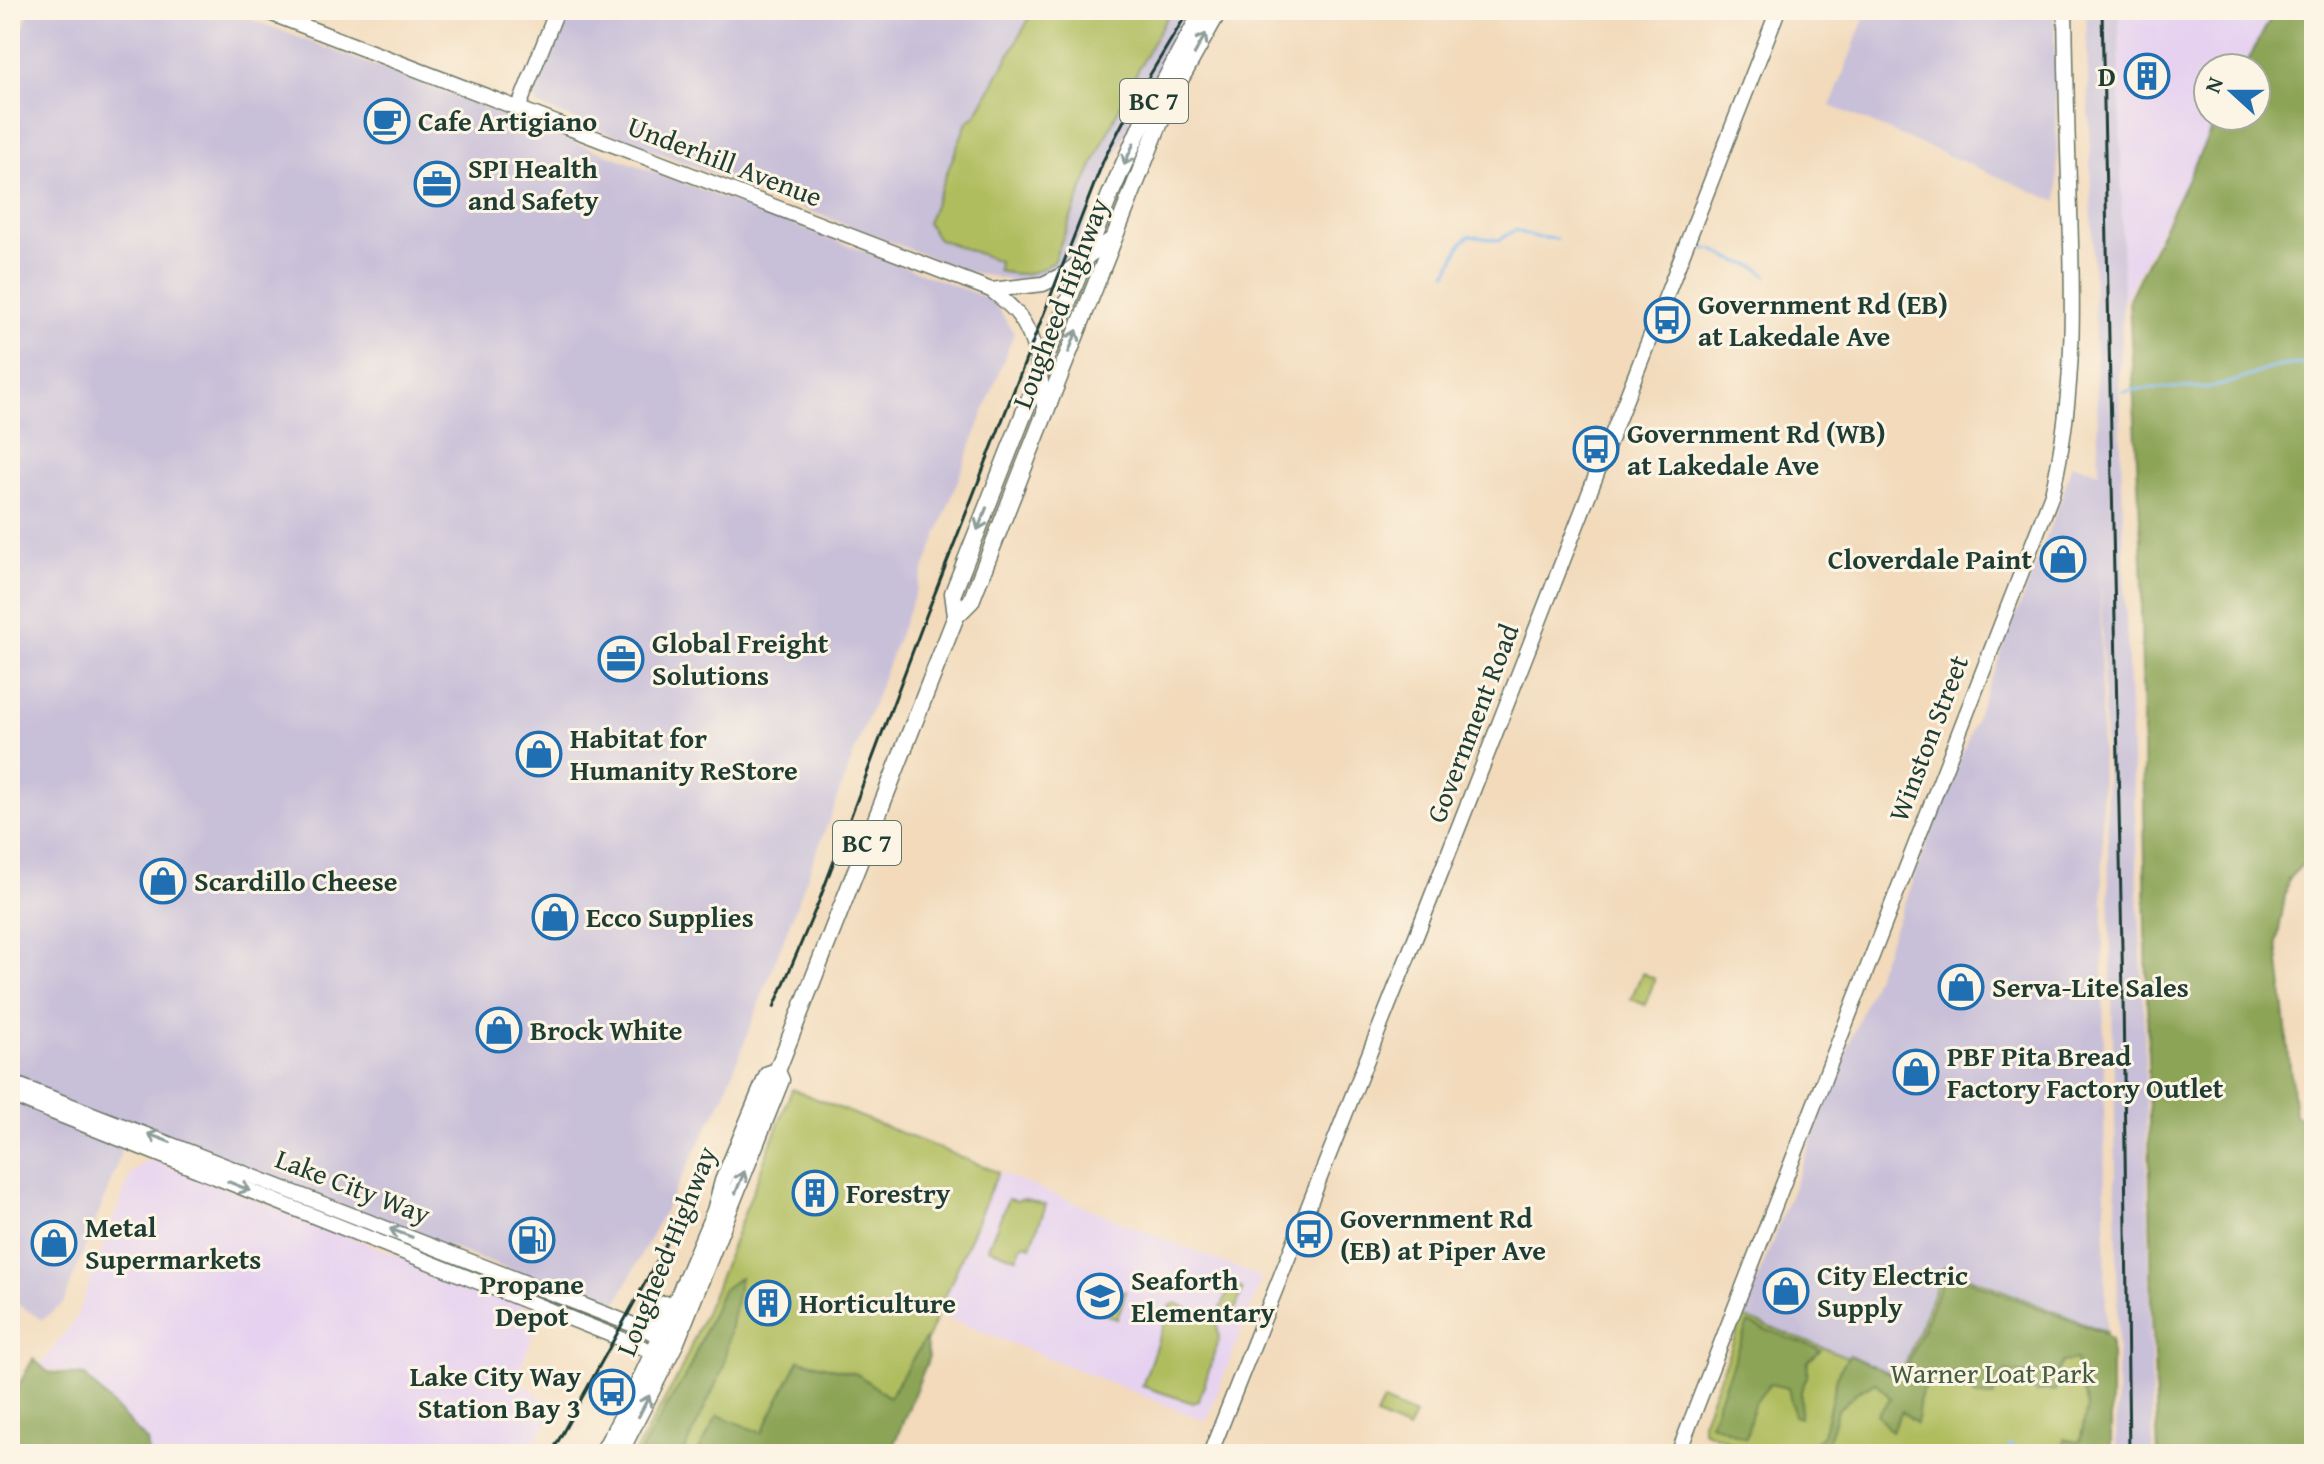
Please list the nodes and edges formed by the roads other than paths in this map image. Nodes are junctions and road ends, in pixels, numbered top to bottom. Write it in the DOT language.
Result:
graph roads {
  1 [pos="262,10"];
  2 [pos="557,10"];
  3 [pos="1203,10"];
  4 [pos="1219,10"];
  5 [pos="1778,10"];
  6 [pos="2065,10"];
  7 [pos="518,109"];
  8 [pos="1113,238"];
  9 [pos="1086,258"];
  10 [pos="991,290"];
  11 [pos="1040,373"];
  12 [pos="1045,414"];
  13 [pos="956,616"];
  14 [pos="777,1071"];
  15 [pos="10,1082"];
  16 [pos="10,1095"];
  17 [pos="723,1181"];
  18 [pos="644,1328"];
  19 [pos="668,1339"];
  20 [pos="661,1355"];
  21 [pos="602,1454"];
  22 [pos="619,1454"];
  23 [pos="1210,1454"];
  24 [pos="1678,1454"];
  1 -- 7 [label="street, Underhill Avenue"];
  2 -- 7 [label="street"];
  3 -- 9 [label="main road, Lougheed Highway / BC 7, one-way"];
  8 -- 4 [label="main road, Lougheed Highway / BC 7, one-way"];
  5 -- 23 [label="street, Government Road"];
  6 -- 24 [label="street, Winston Street"];
  7 -- 10 [label="street, Underhill Avenue"];
  8 -- 9 [label="street, Underhill Avenue"];
  12 -- 8 [label="main road, Lougheed Highway / BC 7, one-way"];
  9 -- 10 [label="street, Underhill Avenue"];
  9 -- 11 [label="main road, Lougheed Highway / BC 7"];
  10 -- 11 [label="street, Underhill Avenue"];
  11 -- 12 [label="street, Underhill Avenue"];
  11 -- 13 [label="main road, Lougheed Highway / BC 7, one-way"];
  12 -- 13 [label="main road, Lougheed Highway / BC 7"];
  13 -- 14 [label="main road, Lougheed Highway / BC 7"];
  14 -- 17 [label="main road, Lougheed Highway / BC 7"];
  19 -- 14 [label="main road, Lougheed Highway / BC 7, one-way"];
  18 -- 15 [label="street, Lake City Way, one-way"];
  16 -- 20 [label="street, Lake City Way, one-way"];
  17 -- 18 [label="main road"];
  17 -- 19 [label="main road, Lougheed Highway / BC 7"];
  18 -- 19 [label="street, Lake City Way"];
  19 -- 20 [label="main road, Lougheed Highway / BC 7"];
  20 -- 21 [label="main road, Lougheed Highway / BC 7"];
  22 -- 20 [label="main road, Lougheed Highway / BC 7, one-way"];
}
